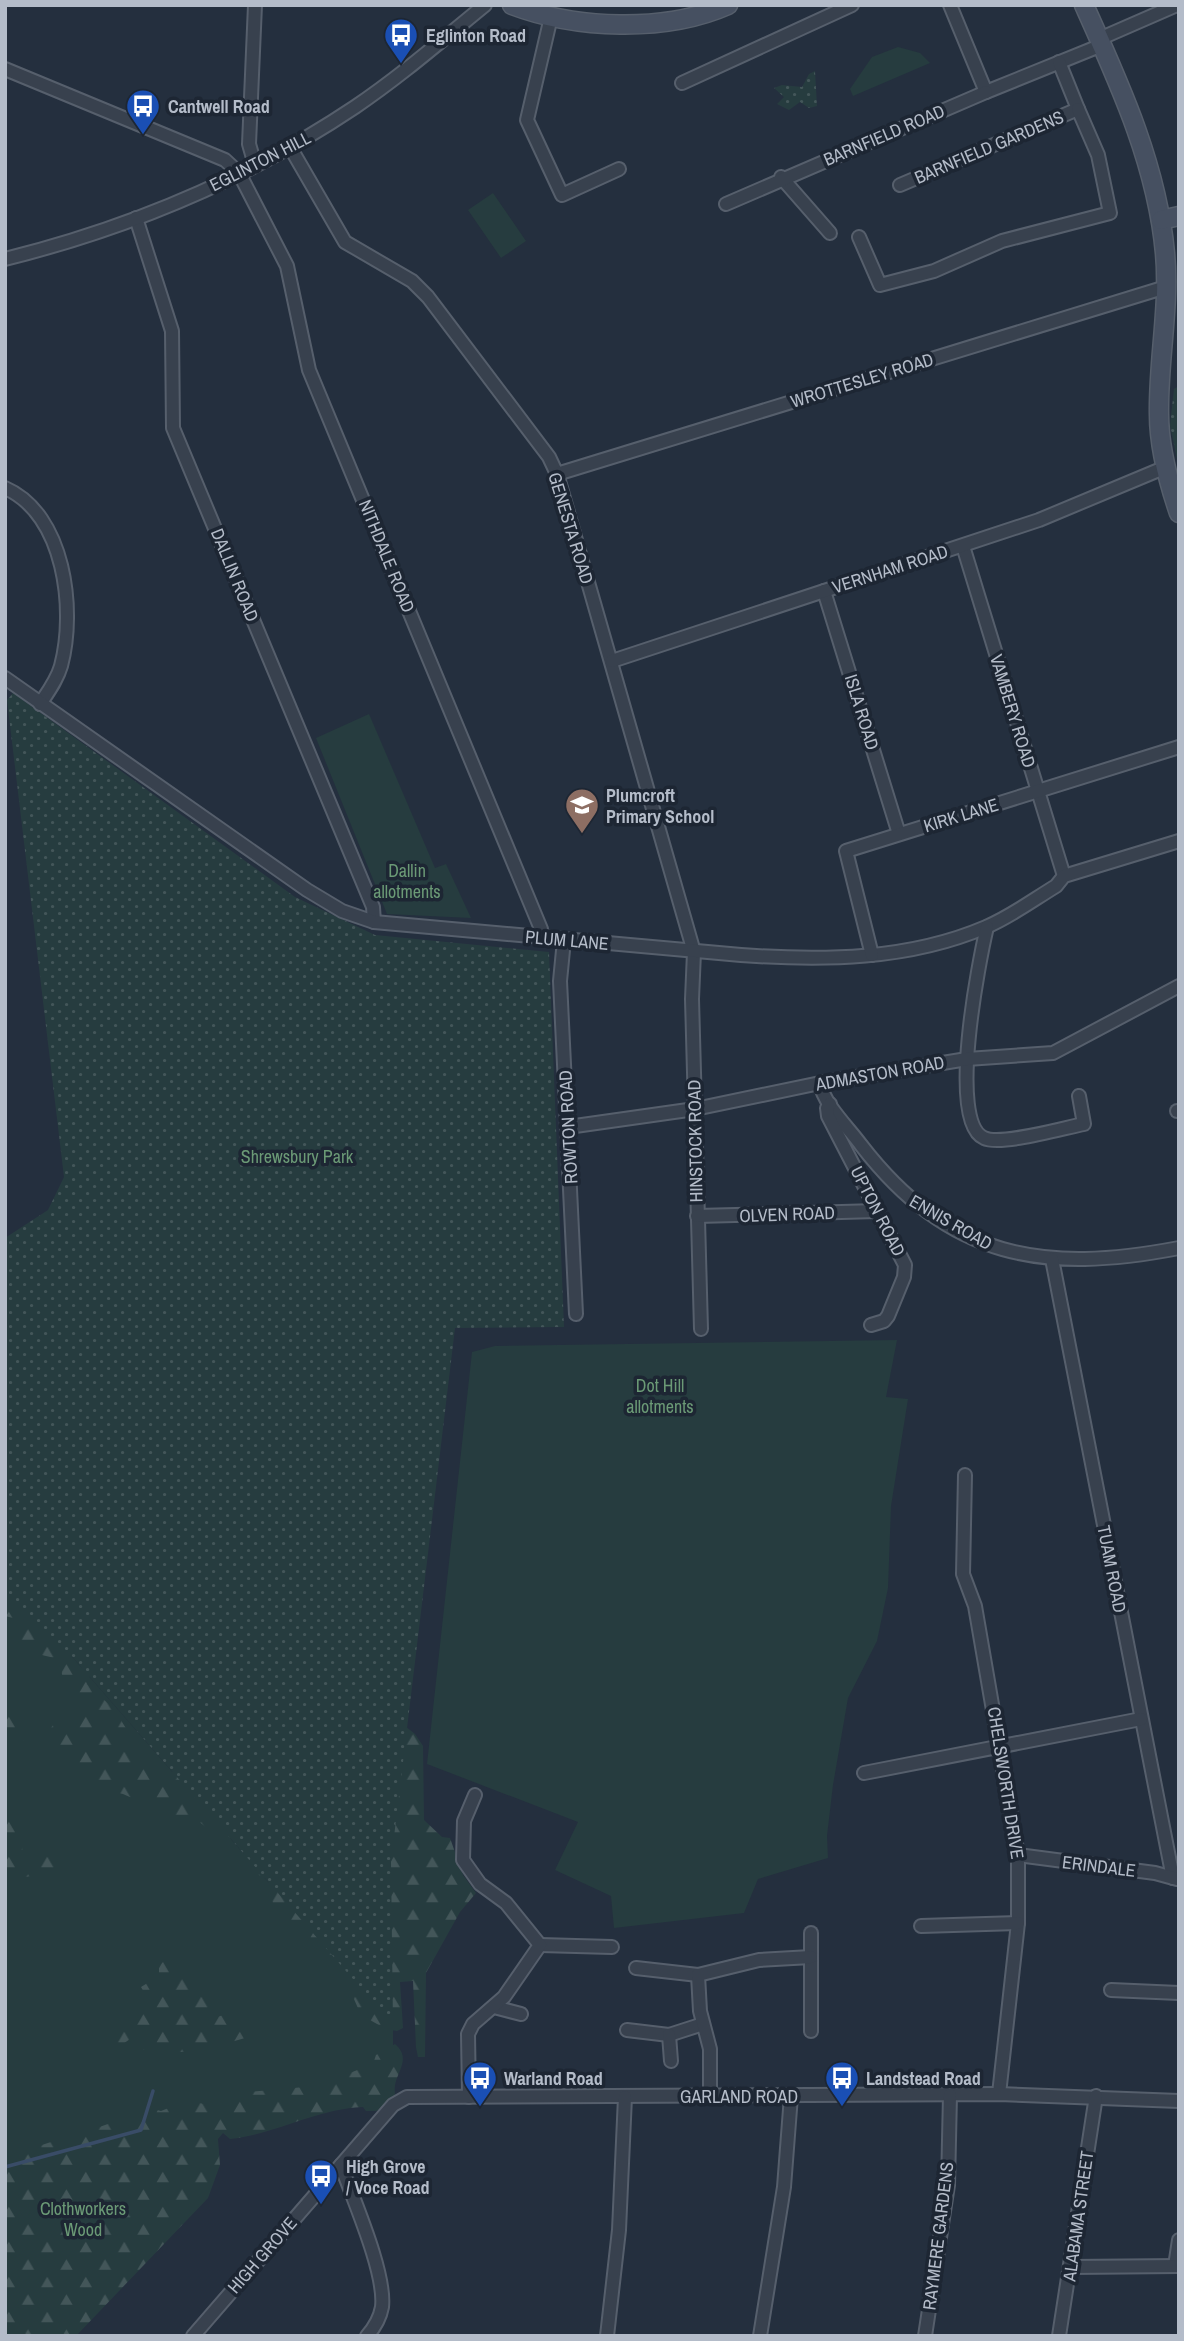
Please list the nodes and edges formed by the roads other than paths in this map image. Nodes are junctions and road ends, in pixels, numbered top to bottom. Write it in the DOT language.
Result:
graph roads {
  1 [pos="255,5"];
  2 [pos="485,5"];
  3 [pos="512,5"];
  4 [pos="728,5"];
  5 [pos="852,5"];
  6 [pos="950,5"];
  7 [pos="1084,5"];
  8 [pos="1177,5"];
  9 [pos="551,17"];
  10 [pos="1100,42"];
  11 [pos="1059,62"];
  12 [pos="5,69"];
  13 [pos="682,83"];
  14 [pos="986,92"];
  15 [pos="1078,109"];
  16 [pos="290,148"];
  17 [pos="255,165"];
  18 [pos="619,169"];
  19 [pos="239,173"];
  20 [pos="782,177"];
  21 [pos="900,185"];
  22 [pos="726,204"];
  23 [pos="1179,216"];
  24 [pos="136,218"];
  25 [pos="1161,220"];
  26 [pos="830,233"];
  27 [pos="859,237"];
  28 [pos="5,259"];
  29 [pos="1166,287"];
  30 [pos="1172,325"];
  31 [pos="1166,467"];
  32 [pos="557,474"];
  33 [pos="5,488"];
  34 [pos="1179,513"];
  35 [pos="963,546"];
  36 [pos="824,591"];
  37 [pos="612,661"];
  38 [pos="5,678"];
  39 [pos="40,704"];
  40 [pos="1179,747"];
  41 [pos="1038,791"];
  42 [pos="899,834"];
  43 [pos="1179,841"];
  44 [pos="1064,876"];
  45 [pos="374,922"];
  46 [pos="987,927"];
  47 [pos="541,938"];
  48 [pos="564,940"];
  49 [pos="694,952"];
  50 [pos="872,955"];
  51 [pos="1179,986"];
  52 [pos="967,1059"];
  53 [pos="820,1083"];
  54 [pos="1079,1096"];
  55 [pos="831,1104"];
  56 [pos="695,1109"];
  57 [pos="569,1127"];
  58 [pos="877,1211"];
  59 [pos="697,1216"];
  60 [pos="1179,1248"];
  61 [pos="1052,1259"];
  62 [pos="576,1314"];
  63 [pos="871,1325"];
  64 [pos="701,1329"];
  65 [pos="965,1475"];
  66 [pos="1141,1719"];
  67 [pos="1002,1747"];
  68 [pos="864,1773"];
  69 [pos="475,1795"];
  70 [pos="1018,1855"];
  71 [pos="1176,1879"];
  72 [pos="1018,1923"];
  73 [pos="921,1926"];
  74 [pos="811,1933"];
  75 [pos="540,1945"];
  76 [pos="612,1947"];
  77 [pos="811,1957"];
  78 [pos="636,1968"];
  79 [pos="698,1975"];
  80 [pos="1111,1990"];
  81 [pos="1179,1993"];
  82 [pos="494,2007"];
  83 [pos="521,2014"];
  84 [pos="704,2024"];
  85 [pos="627,2030"];
  86 [pos="810,2031"];
  87 [pos="669,2035"];
  88 [pos="671,2061"];
  89 [pos="999,2094"];
  90 [pos="710,2095"];
  91 [pos="950,2095"];
  92 [pos="791,2096"];
  93 [pos="1096,2096"];
  94 [pos="425,2097"];
  95 [pos="469,2097"];
  96 [pos="625,2097"];
  97 [pos="1179,2101"];
  98 [pos="341,2165"];
  99 [pos="1179,2239"];
  100 [pos="1177,2266"];
  101 [pos="1071,2267"];
  102 [pos="193,2336"];
  103 [pos="367,2336"];
  104 [pos="607,2336"];
  105 [pos="760,2336"];
  106 [pos="925,2336"];
  107 [pos="1059,2336"];
  1 -- 17 [label="street"];
  2 -- 16 [label="street, EGLINTON HILL"];
  3 -- 9 [label="street"];
  4 -- 9 [label="street"];
  5 -- 13 [label="street"];
  6 -- 14 [label="street"];
  7 -- 10 [label="street"];
  8 -- 10 [label="street, BARNFIELD ROAD"];
  9 -- 18 [label="street"];
  10 -- 11 [label="street, BARNFIELD ROAD"];
  10 -- 25 [label="street"];
  11 -- 14 [label="street, BARNFIELD ROAD"];
  11 -- 15 [label="street, BARNFIELD GARDENS"];
  12 -- 19 [label="street"];
  14 -- 20 [label="street, BARNFIELD ROAD"];
  15 -- 21 [label="street, BARNFIELD GARDENS"];
  15 -- 27 [label="street, BARNFIELD GARDENS"];
  16 -- 17 [label="street, EGLINTON HILL"];
  16 -- 32 [label="street, GENESTA ROAD"];
  17 -- 19 [label="street, EGLINTON HILL"];
  19 -- 24 [label="street, EGLINTON HILL"];
  19 -- 47 [label="street, NITHDALE ROAD"];
  20 -- 22 [label="street, BARNFIELD ROAD"];
  20 -- 26 [label="street"];
  23 -- 25 [label="street"];
  24 -- 28 [label="street, EGLINTON HILL"];
  24 -- 45 [label="street, DALLIN ROAD"];
  25 -- 29 [label="street"];
  29 -- 30 [label="street"];
  29 -- 32 [label="street, WROTTESLEY ROAD"];
  30 -- 31 [label="street"];
  31 -- 34 [label="street"];
  31 -- 35 [label="street, VERNHAM ROAD"];
  32 -- 37 [label="street, GENESTA ROAD"];
  33 -- 39 [label="street"];
  35 -- 36 [label="street, VERNHAM ROAD"];
  35 -- 41 [label="street, VAMBERY ROAD"];
  36 -- 37 [label="street, VERNHAM ROAD"];
  36 -- 42 [label="street, ISLA ROAD"];
  37 -- 49 [label="street, GENESTA ROAD"];
  38 -- 39 [label="street, PLUM LANE"];
  39 -- 45 [label="street, PLUM LANE"];
  40 -- 41 [label="street, KIRK LANE"];
  41 -- 42 [label="street, KIRK LANE"];
  41 -- 44 [label="street, VAMBERY ROAD"];
  42 -- 50 [label="street, KIRK LANE"];
  43 -- 44 [label="street, PLUM LANE"];
  44 -- 46 [label="street, PLUM LANE"];
  45 -- 47 [label="street, PLUM LANE"];
  46 -- 50 [label="street, PLUM LANE"];
  46 -- 52 [label="street"];
  47 -- 48 [label="street, PLUM LANE"];
  48 -- 49 [label="street, PLUM LANE"];
  48 -- 57 [label="street, ROWTON ROAD"];
  49 -- 50 [label="street, PLUM LANE"];
  49 -- 56 [label="street, HINSTOCK ROAD"];
  51 -- 52 [label="street, ADMASTON ROAD"];
  52 -- 53 [label="street, ADMASTON ROAD"];
  52 -- 54 [label="street"];
  53 -- 55 [label="street, ENNIS ROAD"];
  53 -- 56 [label="street, ADMASTON ROAD"];
  55 -- 58 [label="street, UPTON ROAD"];
  55 -- 61 [label="street, ENNIS ROAD"];
  56 -- 57 [label="street, ADMASTON ROAD"];
  56 -- 59 [label="street, HINSTOCK ROAD"];
  57 -- 62 [label="street, ROWTON ROAD"];
  58 -- 59 [label="street, OLVEN ROAD"];
  58 -- 63 [label="street, UPTON ROAD"];
  59 -- 64 [label="street, HINSTOCK ROAD"];
  60 -- 61 [label="street, ENNIS ROAD"];
  61 -- 66 [label="street, TUAM ROAD"];
  65 -- 67 [label="street, CHELSWORTH DRIVE"];
  66 -- 67 [label="street"];
  66 -- 71 [label="street, TUAM ROAD"];
  67 -- 68 [label="street"];
  67 -- 70 [label="street, CHELSWORTH DRIVE"];
  69 -- 75 [label="street"];
  70 -- 71 [label="street, ERINDALE"];
  70 -- 72 [label="street, CHELSWORTH DRIVE"];
  72 -- 73 [label="street"];
  72 -- 89 [label="street, CHELSWORTH DRIVE"];
  74 -- 77 [label="street"];
  75 -- 76 [label="street"];
  75 -- 82 [label="street"];
  77 -- 79 [label="street"];
  77 -- 86 [label="street"];
  78 -- 79 [label="street"];
  79 -- 84 [label="street"];
  80 -- 81 [label="street"];
  82 -- 83 [label="street"];
  82 -- 95 [label="street"];
  84 -- 87 [label="street"];
  84 -- 90 [label="street"];
  85 -- 87 [label="street"];
  87 -- 88 [label="street"];
  89 -- 91 [label="street, GARLAND ROAD"];
  89 -- 93 [label="street, GARLAND ROAD"];
  90 -- 92 [label="street, GARLAND ROAD"];
  90 -- 96 [label="street, GARLAND ROAD"];
  91 -- 92 [label="street, GARLAND ROAD"];
  91 -- 106 [label="street, RAYMERE GARDENS"];
  92 -- 105 [label="street"];
  93 -- 97 [label="street, GARLAND ROAD"];
  93 -- 101 [label="street, ALABAMA STREET"];
  94 -- 95 [label="street, GARLAND ROAD"];
  94 -- 98 [label="street, HIGH GROVE"];
  95 -- 96 [label="street, GARLAND ROAD"];
  96 -- 104 [label="street"];
  98 -- 102 [label="street, HIGH GROVE"];
  98 -- 103 [label="street"];
  99 -- 100 [label="street"];
  100 -- 101 [label="street"];
  101 -- 107 [label="street, ALABAMA STREET"];
}
